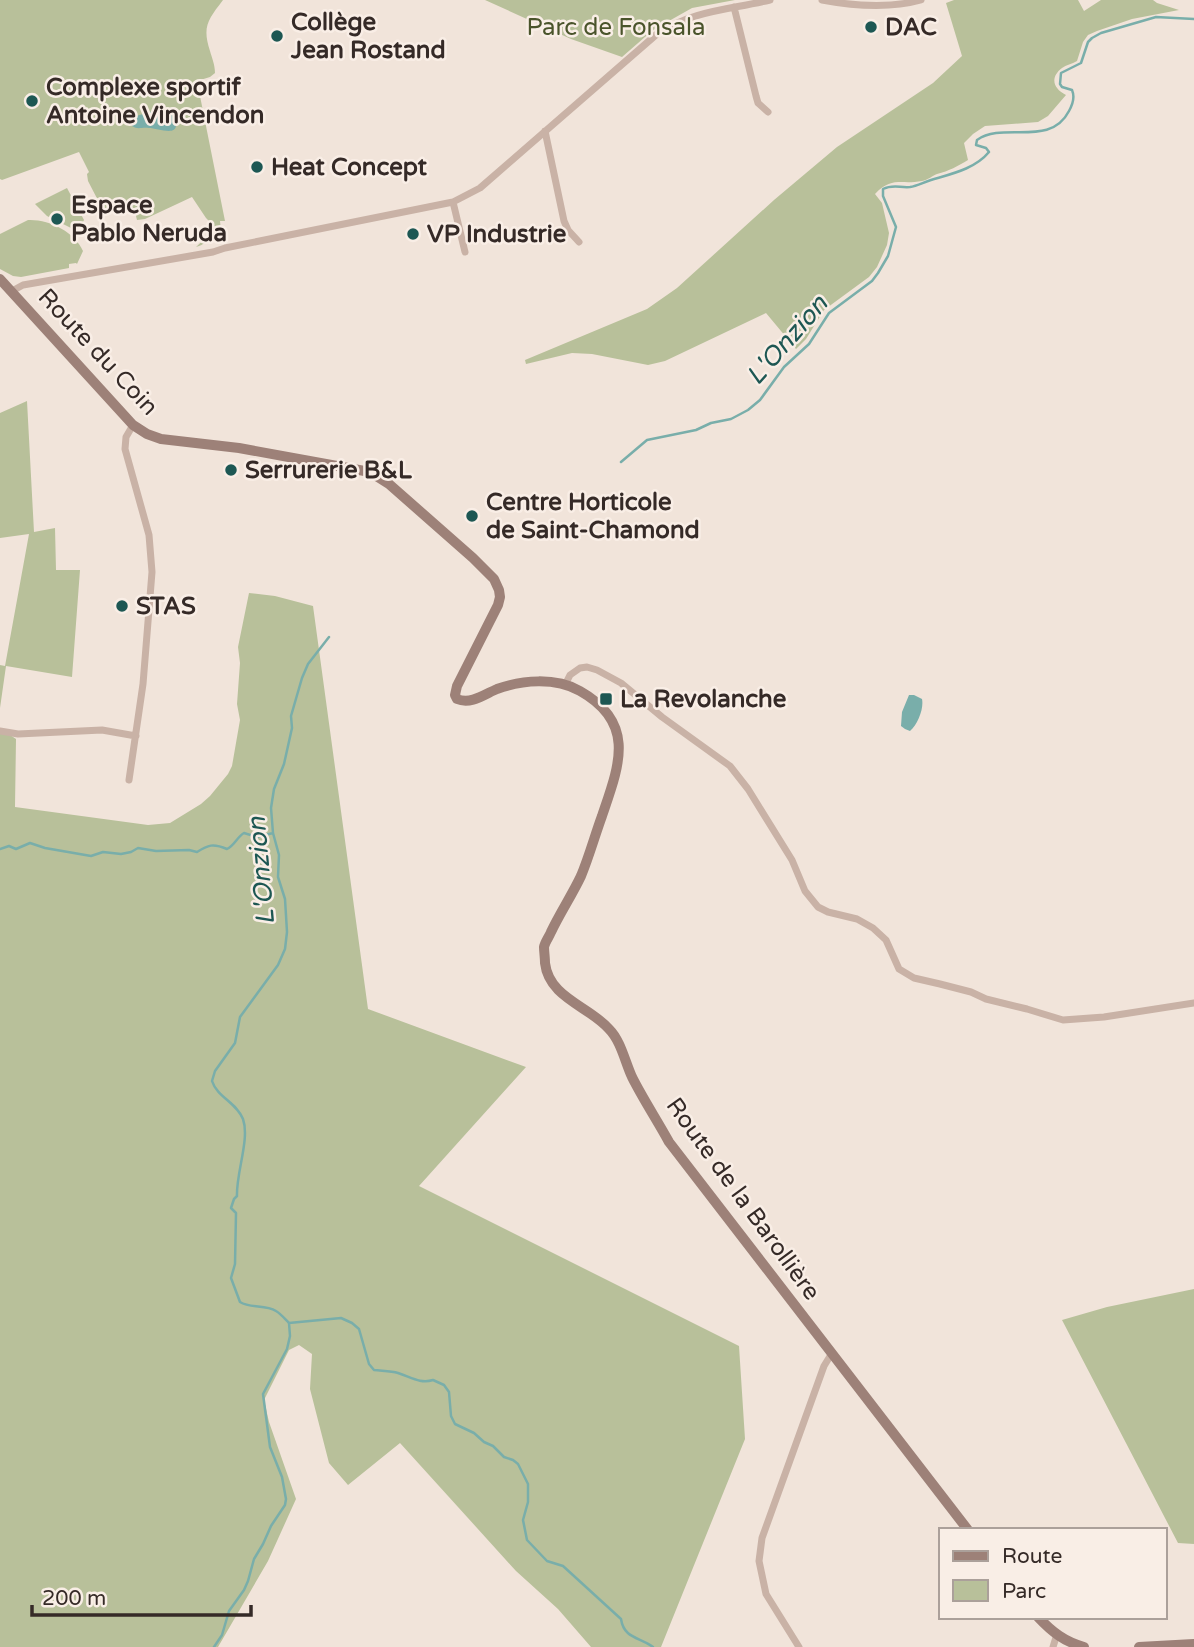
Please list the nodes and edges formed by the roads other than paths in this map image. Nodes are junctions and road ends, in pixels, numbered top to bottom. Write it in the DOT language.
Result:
graph roads {
  1 [pos="770,0"];
  2 [pos="822,0"];
  3 [pos="920,0"];
  4 [pos="734,7"];
  5 [pos="768,111"];
  6 [pos="545,131"];
  7 [pos="453,202"];
  8 [pos="579,242"];
  9 [pos="465,252"];
  10 [pos="0,279"];
  11 [pos="12,291"];
  12 [pos="133,425"];
  13 [pos="475,560"];
  14 [pos="565,685"];
  15 [pos="0,731"];
  16 [pos="136,736"];
  17 [pos="129,780"];
  18 [pos="1194,1003"];
  19 [pos="832,1353"];
  20 [pos="966,1528"];
  21 [pos="1040,1619"];
  22 [pos="1056,1634"];
  23 [pos="1194,1644"];
  24 [pos="799,1647"];
  25 [pos="1053,1647"];
  26 [pos="1084,1647"];
  27 [pos="1139,1647"];
  1 -- 4 [label="street"];
  2 -- 3 [label="street"];
  4 -- 5 [label="street"];
  4 -- 6 [label="street"];
  6 -- 7 [label="street"];
  6 -- 8 [label="street"];
  7 -- 9 [label="street"];
  7 -- 11 [label="street"];
  10 -- 11 [label="main road, Route du Coin"];
  11 -- 12 [label="main road, Route du Coin"];
  12 -- 13 [label="main road, Route du Coin"];
  12 -- 16 [label="street"];
  13 -- 14 [label="main road, Route de la Barollière"];
  14 -- 18 [label="street"];
  14 -- 19 [label="main road, Route de la Barollière"];
  15 -- 16 [label="street"];
  16 -- 17 [label="street"];
  19 -- 20 [label="main road, Route de la Barollière"];
  19 -- 24 [label="street"];
  21 -- 22 [label="main road"];
  22 -- 25 [label="street"];
  22 -- 26 [label="main road"];
  23 -- 27 [label="main road"];
}
